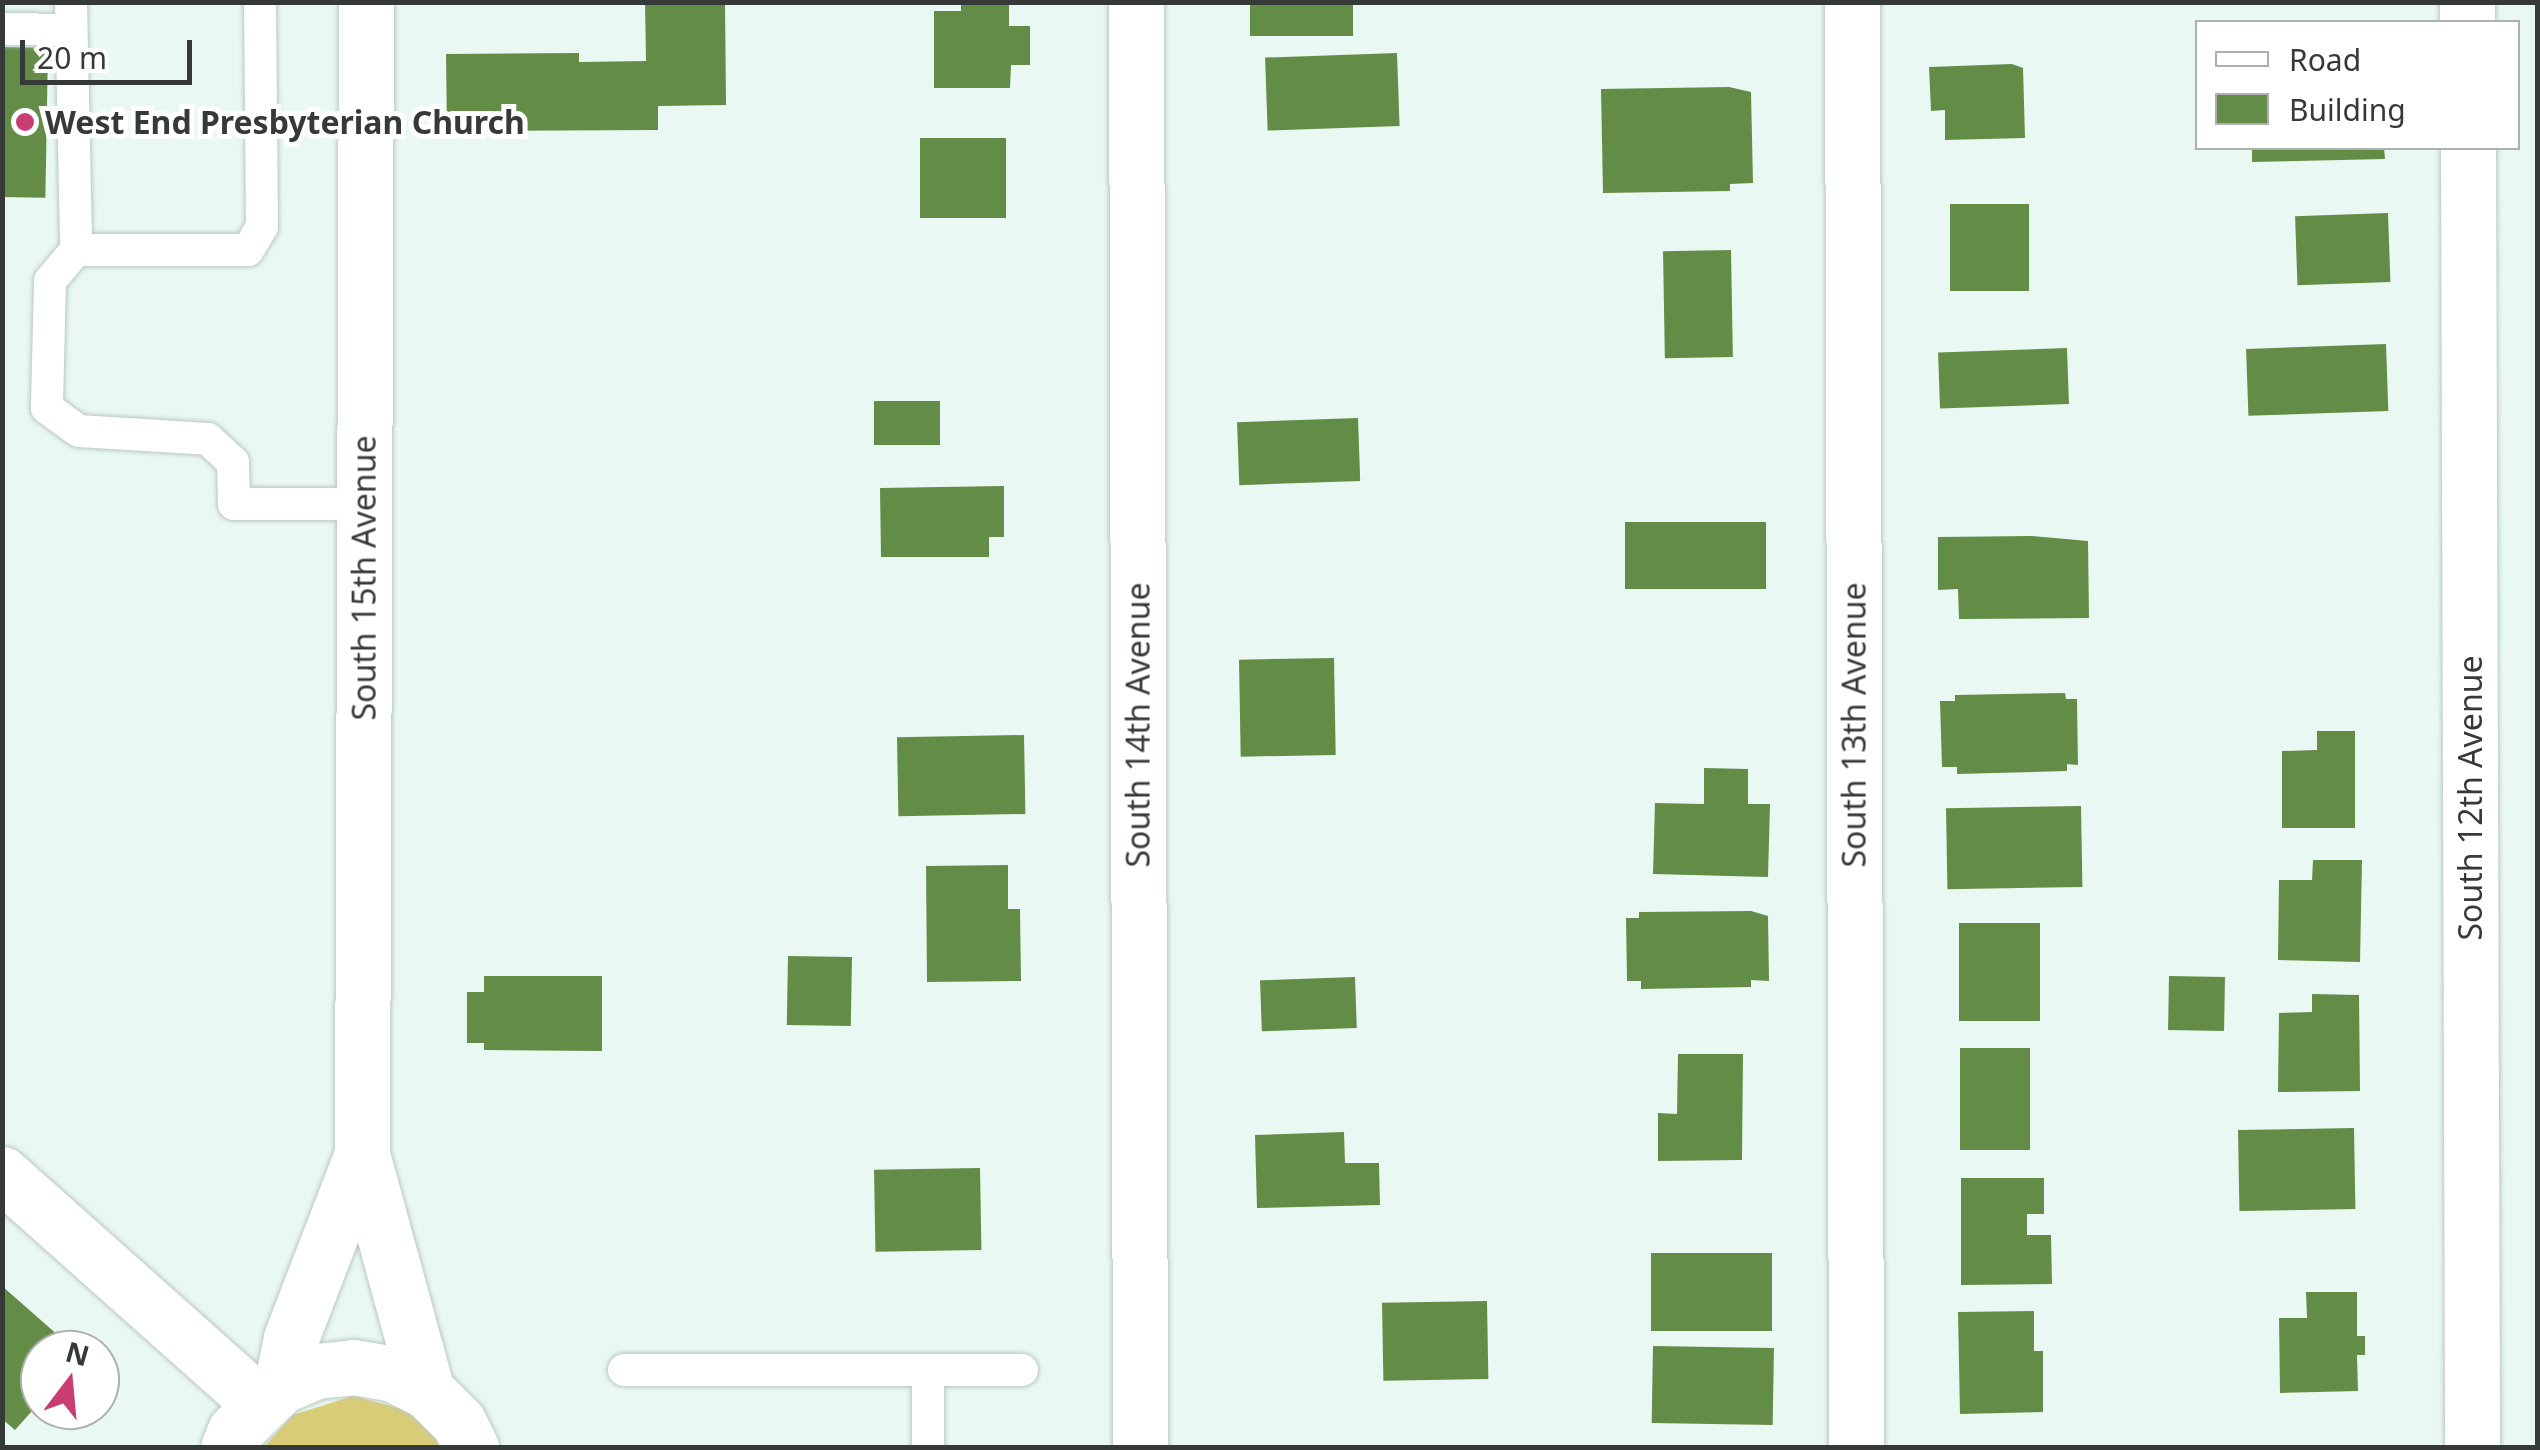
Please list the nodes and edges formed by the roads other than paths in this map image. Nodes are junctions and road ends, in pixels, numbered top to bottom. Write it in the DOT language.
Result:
graph roads {
  1 [pos="260,2"];
  2 [pos="366,2"];
  3 [pos="1136,2"];
  4 [pos="1852,2"];
  5 [pos="71,16"];
  6 [pos="2,29"];
  7 [pos="2468,150"];
  8 [pos="76,250"];
  9 [pos="364,504"];
  10 [pos="362,1154"];
  11 [pos="2,1174"];
  12 [pos="624,1370"];
  13 [pos="928,1370"];
  14 [pos="1022,1370"];
  15 [pos="428,1391"];
  16 [pos="270,1394"];
  17 [pos="228,1448"];
  18 [pos="471,1448"];
  19 [pos="928,1448"];
  20 [pos="1140,1448"];
  21 [pos="1856,1448"];
  22 [pos="2472,1448"];
  1 -- 8 [label="lane"];
  2 -- 9 [label="street, South 15th Avenue"];
  3 -- 20 [label="street, South 14th Avenue"];
  4 -- 21 [label="street, South 13th Avenue"];
  5 -- 6 [label="lane"];
  5 -- 8 [label="lane"];
  7 -- 22 [label="street, South 12th Avenue"];
  8 -- 9 [label="lane"];
  9 -- 10 [label="street, South 15th Avenue"];
  10 -- 15 [label="street, South 15th Avenue"];
  10 -- 16 [label="street, South 15th Avenue"];
  11 -- 16 [label="street"];
  12 -- 13 [label="lane"];
  13 -- 14 [label="lane"];
  13 -- 19 [label="lane"];
  15 -- 16 [label="street"];
  15 -- 18 [label="street"];
  16 -- 17 [label="street"];
}
